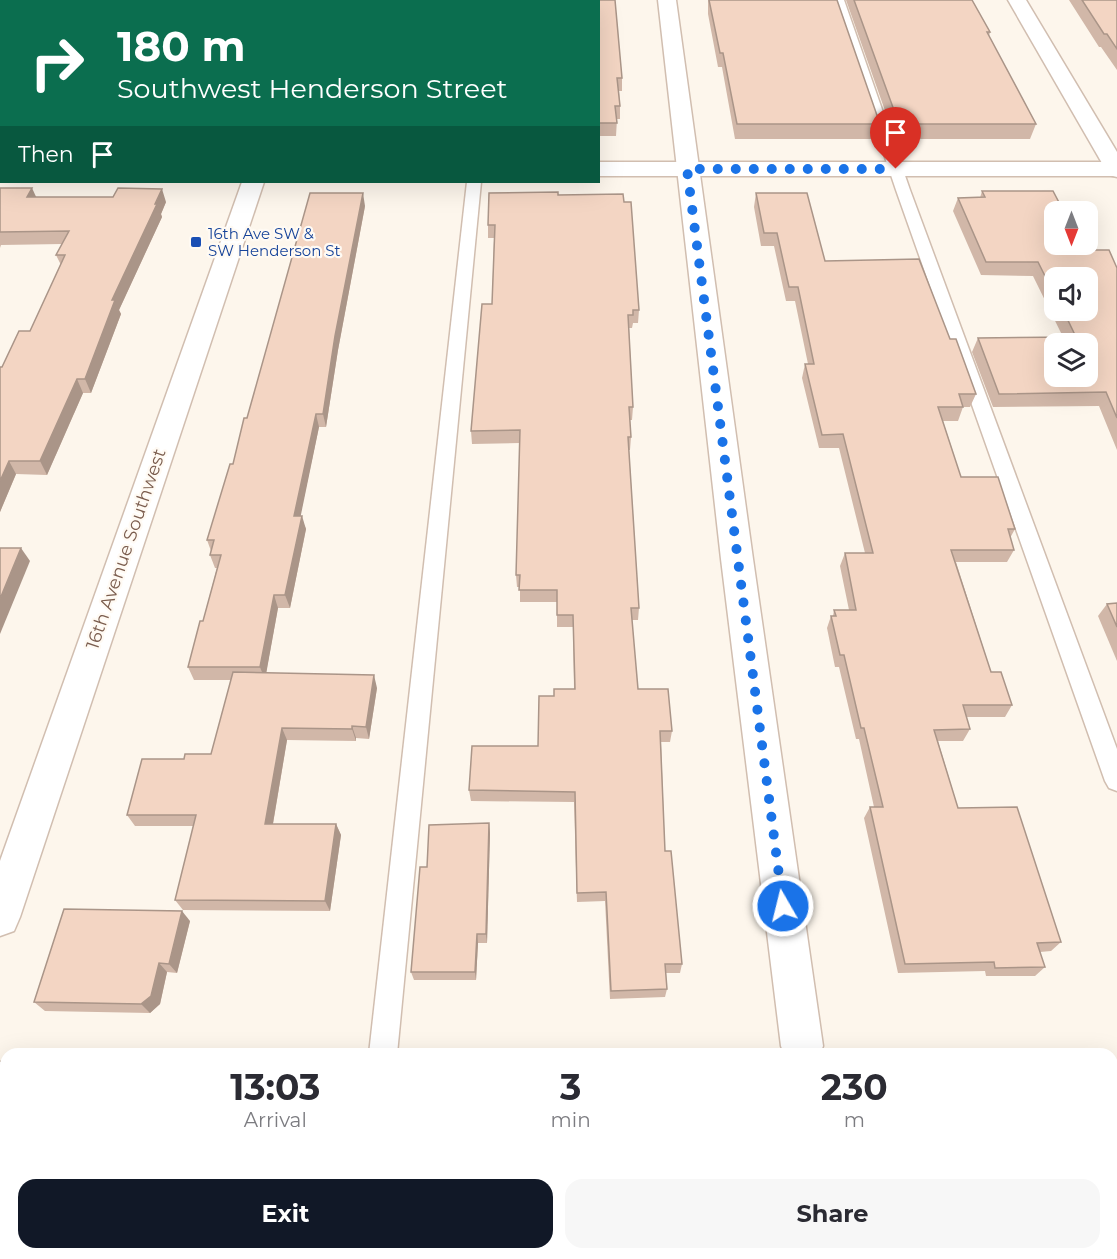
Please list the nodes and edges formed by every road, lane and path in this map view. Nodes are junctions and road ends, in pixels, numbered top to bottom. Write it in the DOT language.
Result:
graph roads {
  1 [pos="667,0"];
  2 [pos="838,0"];
  3 [pos="1017,0"];
  4 [pos="600,169"];
  5 [pos="687,169"];
  6 [pos="896,169"];
  7 [pos="1117,169"];
  8 [pos="253,183"];
  9 [pos="474,183"];
  10 [pos="1117,781"];
  11 [pos="0,917"];
  12 [pos="384,1048"];
  13 [pos="801,1048"];
  1 -- 5 [label="street"];
  2 -- 6 [label="lane"];
  3 -- 7 [label="street"];
  4 -- 5 [label="street"];
  5 -- 6 [label="street"];
  5 -- 13 [label="street"];
  6 -- 7 [label="street"];
  6 -- 10 [label="lane"];
  8 -- 11 [label="street, 16th Avenue Southwest"];
  9 -- 12 [label="lane"];
}
